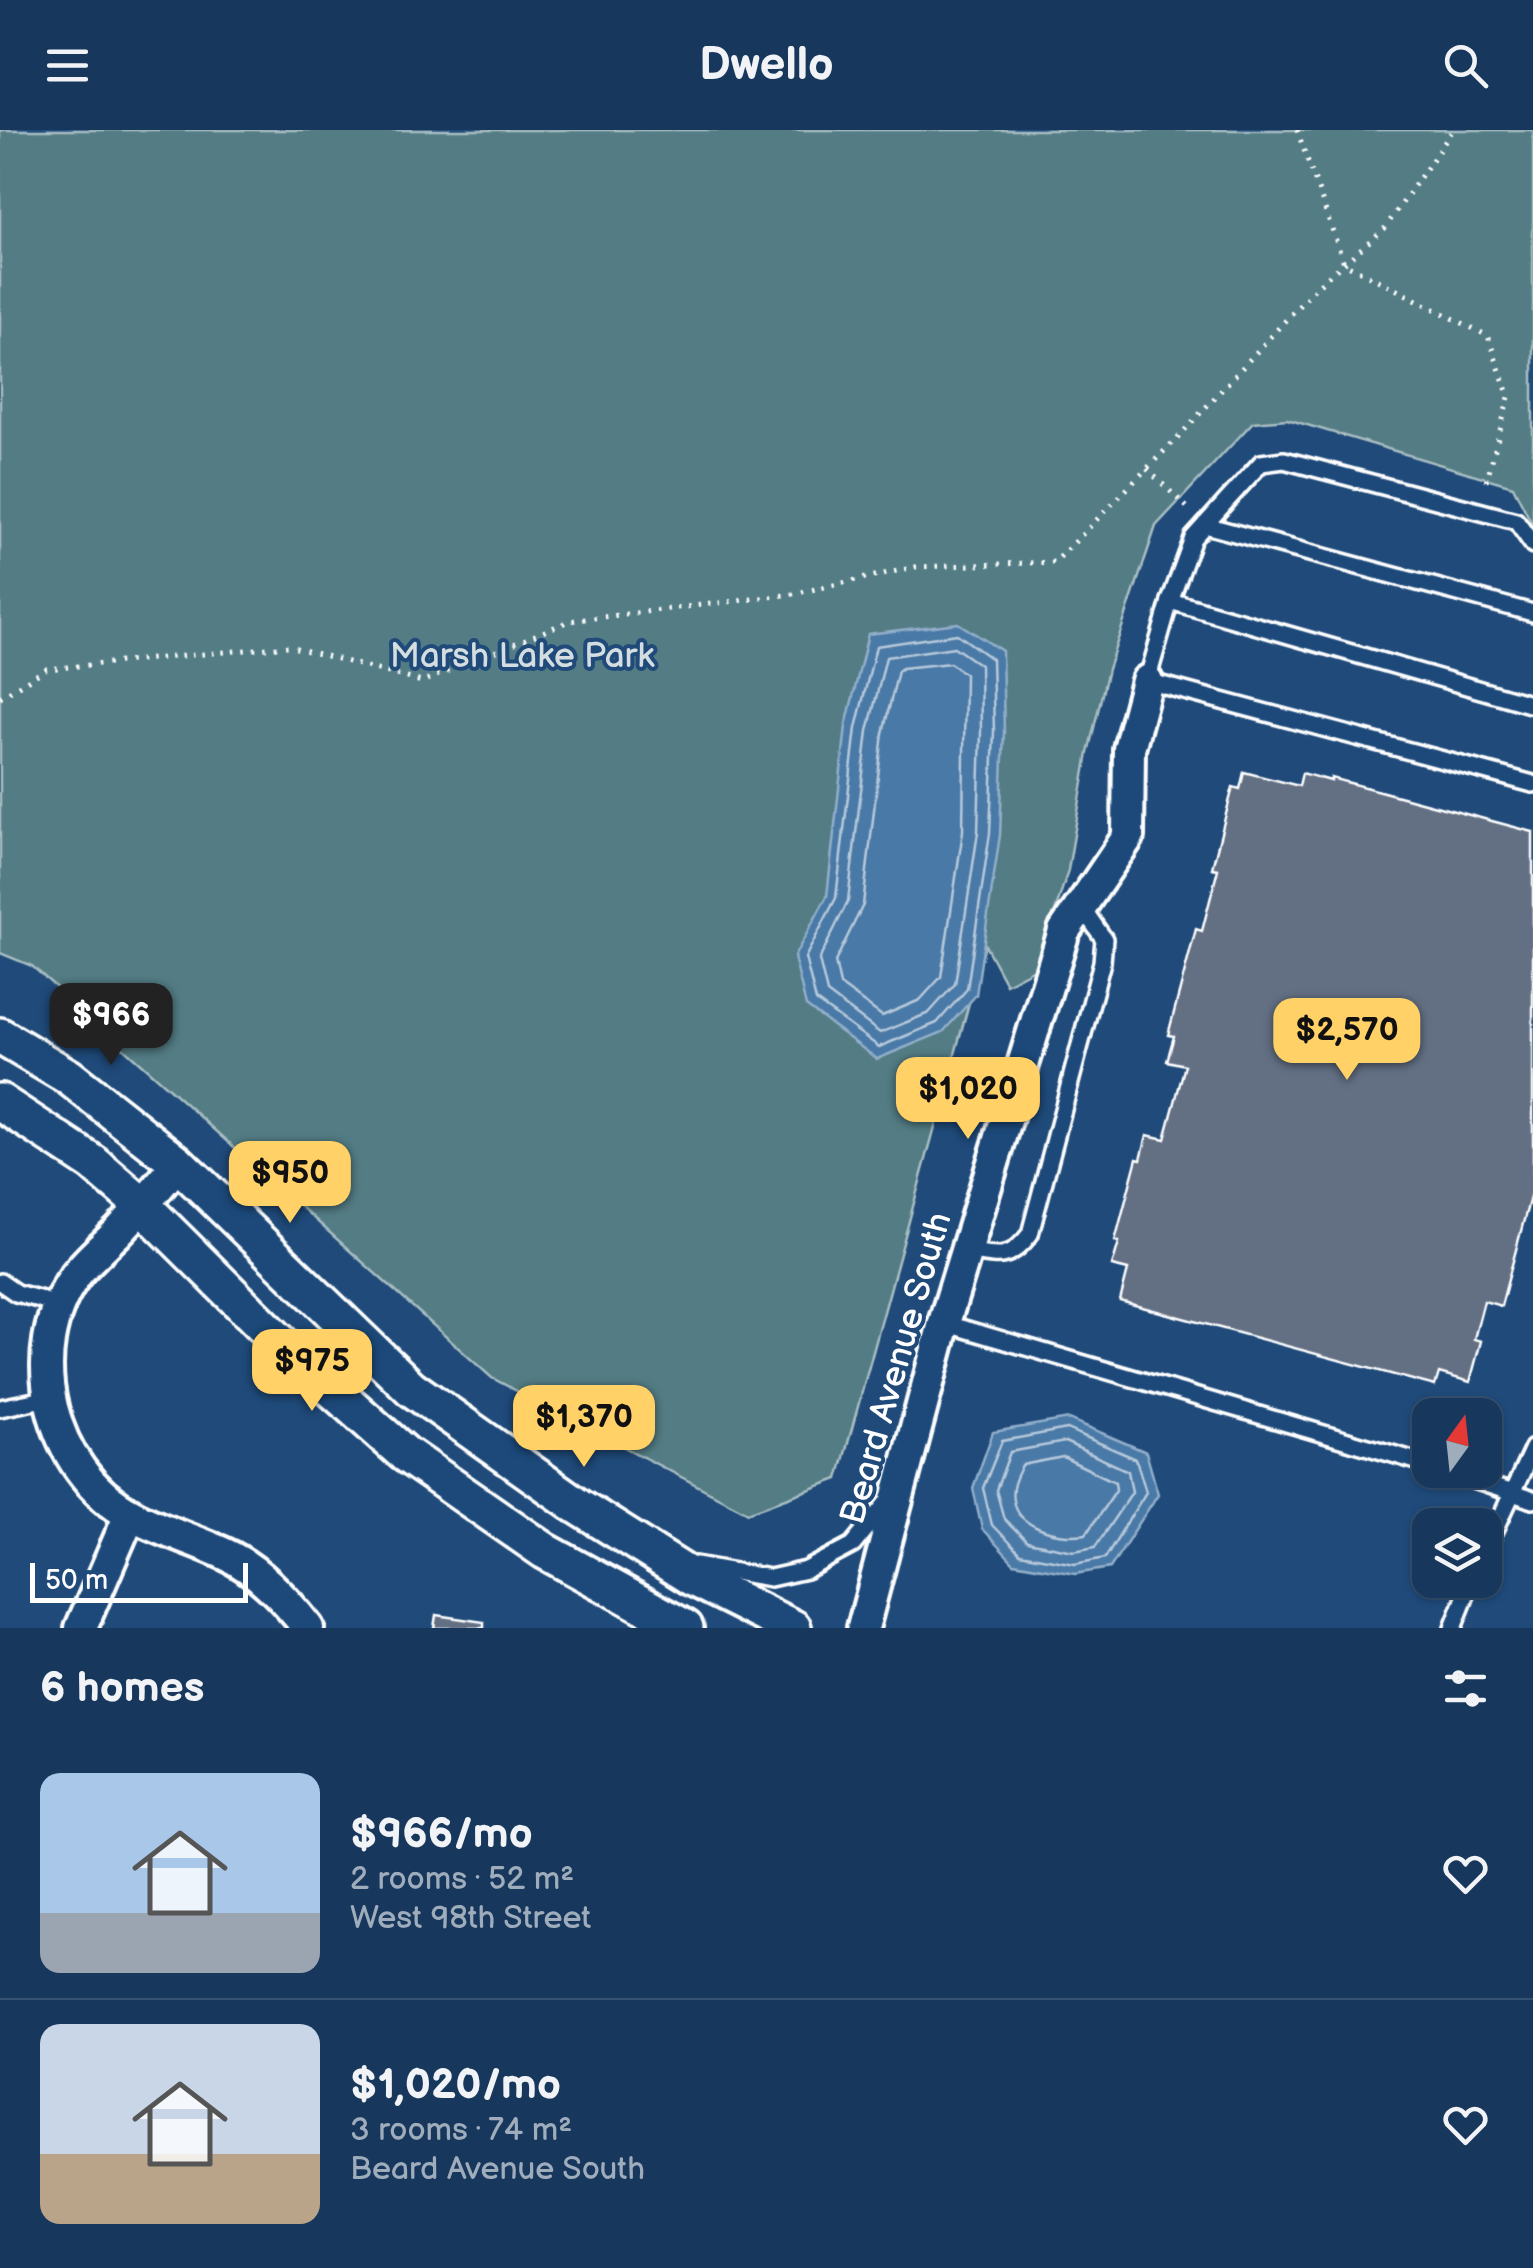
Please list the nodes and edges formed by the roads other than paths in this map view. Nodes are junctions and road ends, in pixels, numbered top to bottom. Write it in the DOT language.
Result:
graph roads {
  1 [pos="1204,525"];
  2 [pos="1533,546"];
  3 [pos="1170,601"];
  4 [pos="1533,614"];
  5 [pos="1148,681"];
  6 [pos="1533,705"];
  7 [pos="1533,784"];
  8 [pos="1081,906"];
  9 [pos="0,1036"];
  10 [pos="0,1102"];
  11 [pos="178,1163"];
  12 [pos="143,1206"];
  13 [pos="966,1251"];
  14 [pos="0,1282"];
  15 [pos="61,1304"];
  16 [pos="944,1324"];
  17 [pos="48,1398"];
  18 [pos="0,1408"];
  19 [pos="1533,1448"];
  20 [pos="1412,1460"];
  21 [pos="1494,1488"];
  22 [pos="898,1490"];
  23 [pos="1513,1495"];
  24 [pos="1533,1500"];
  25 [pos="130,1514"];
  26 [pos="1502,1517"];
  27 [pos="662,1558"];
  28 [pos="1465,1598"];
  29 [pos="81,1628"];
  30 [pos="308,1628"];
  31 [pos="685,1628"];
  32 [pos="793,1628"];
  33 [pos="864,1628"];
  34 [pos="1453,1628"];
  1 -- 2 [label="lane"];
  1 -- 3 [label="lane"];
  1 -- 4 [label="lane"];
  3 -- 5 [label="lane"];
  3 -- 6 [label="lane"];
  5 -- 7 [label="lane"];
  5 -- 8 [label="street, Beard Avenue South"];
  8 -- 13 [label="street, Beard Avenue South"];
  8 -- 13 [label="lane"];
  9 -- 11 [label="street"];
  10 -- 12 [label="street"];
  11 -- 12 [label="street"];
  11 -- 27 [label="street"];
  12 -- 15 [label="street"];
  12 -- 31 [label="street"];
  13 -- 16 [label="street, Beard Avenue South"];
  14 -- 15 [label="lane"];
  15 -- 17 [label="street"];
  16 -- 20 [label="lane"];
  16 -- 22 [label="street, Beard Avenue South"];
  17 -- 18 [label="lane"];
  17 -- 25 [label="street"];
  19 -- 23 [label="lane"];
  21 -- 23 [label="lane"];
  22 -- 27 [label="lane"];
  22 -- 33 [label="street, Beard Avenue South"];
  23 -- 24 [label="lane"];
  23 -- 26 [label="lane"];
  25 -- 29 [label="street"];
  25 -- 30 [label="street"];
  27 -- 32 [label="street"];
  28 -- 34 [label="lane"];
}
